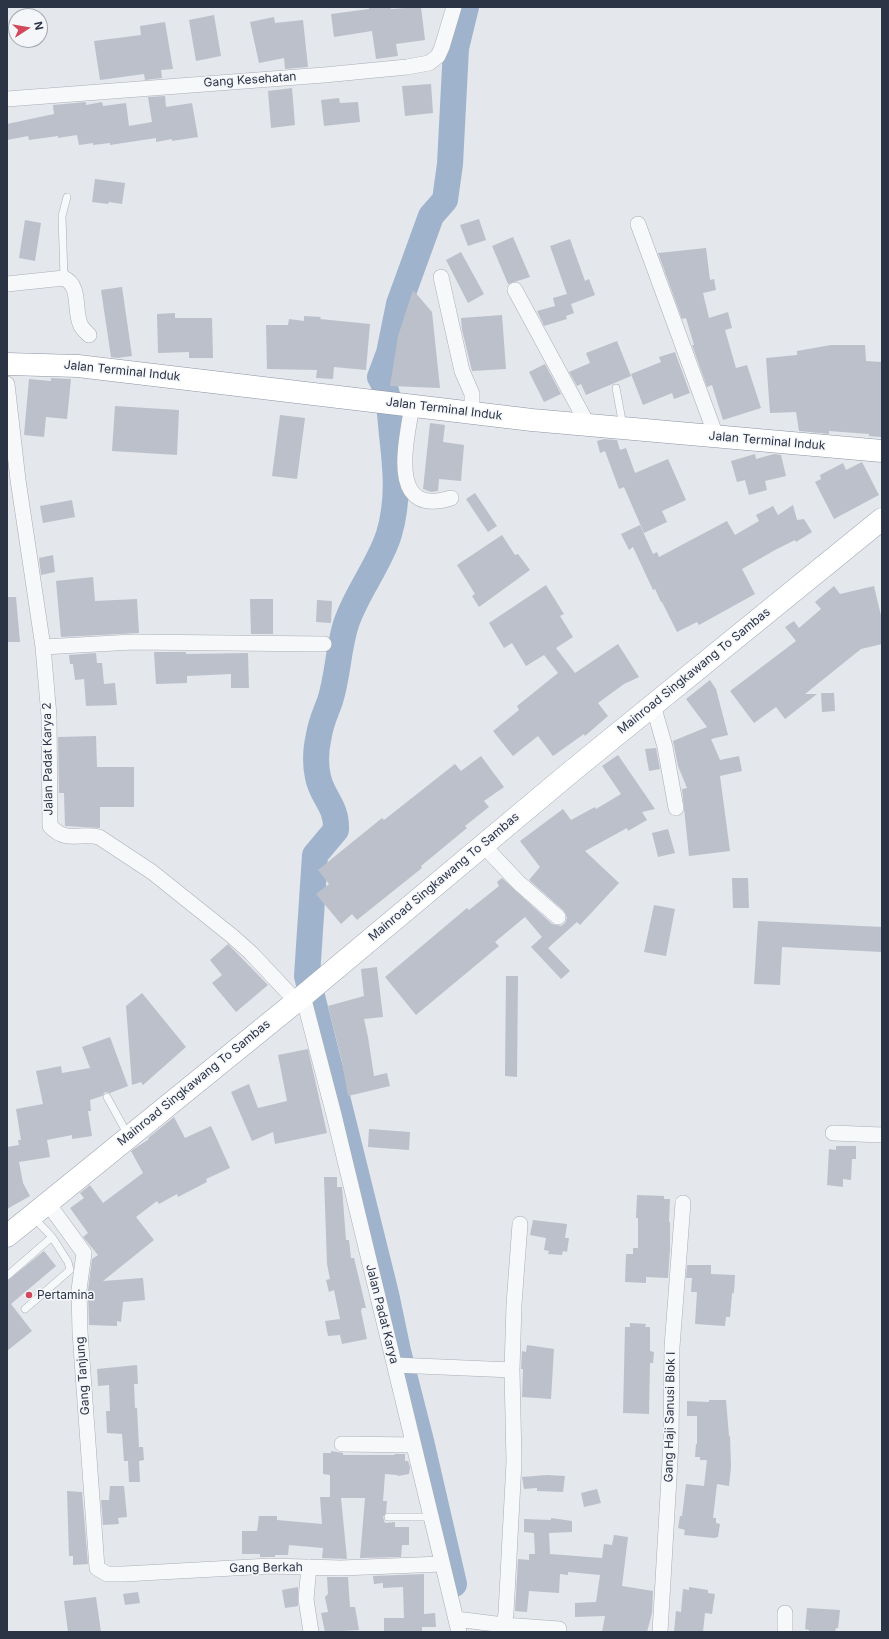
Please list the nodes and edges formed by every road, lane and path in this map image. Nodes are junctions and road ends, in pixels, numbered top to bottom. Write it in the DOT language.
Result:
graph roads {
  1 [pos="454,7"];
  2 [pos="7,99"];
  3 [pos="67,197"];
  4 [pos="638,224"];
  5 [pos="441,277"];
  6 [pos="64,278"];
  7 [pos="7,284"];
  8 [pos="515,290"];
  9 [pos="89,335"];
  10 [pos="7,364"];
  11 [pos="7,384"];
  12 [pos="616,388"];
  13 [pos="409,404"];
  14 [pos="472,412"];
  15 [pos="588,425"];
  16 [pos="624,428"];
  17 [pos="716,436"];
  18 [pos="882,453"];
  19 [pos="451,498"];
  20 [pos="882,519"];
  21 [pos="324,644"];
  22 [pos="43,647"];
  23 [pos="653,705"];
  24 [pos="676,808"];
  25 [pos="483,845"];
  26 [pos="558,917"];
  27 [pos="305,994"];
  28 [pos="107,1097"];
  29 [pos="833,1133"];
  30 [pos="882,1135"];
  31 [pos="128,1136"];
  32 [pos="683,1203"];
  33 [pos="39,1209"];
  34 [pos="520,1224"];
  35 [pos="7,1236"];
  36 [pos="52,1237"];
  37 [pos="7,1276"];
  38 [pos="25,1309"];
  39 [pos="395,1365"];
  40 [pos="512,1370"];
  41 [pos="342,1444"];
  42 [pos="414,1445"];
  43 [pos="388,1517"];
  44 [pos="431,1517"];
  45 [pos="96,1562"];
  46 [pos="442,1564"];
  47 [pos="309,1567"];
  48 [pos="785,1614"];
  49 [pos="461,1623"];
  50 [pos="504,1625"];
  51 [pos="559,1629"];
  52 [pos="311,1632"];
  53 [pos="660,1632"];
  54 [pos="785,1632"];
  1 -- 2 [label="street, Gang Kesehatan"];
  3 -- 6 [label="lane"];
  4 -- 17 [label="street"];
  5 -- 14 [label="street"];
  6 -- 7 [label="street"];
  6 -- 9 [label="street"];
  8 -- 15 [label="street"];
  10 -- 13 [label="main road, Jalan Terminal Induk"];
  11 -- 22 [label="street, Jalan Padat Karya 2"];
  12 -- 16 [label="lane"];
  13 -- 14 [label="main road, Jalan Terminal Induk"];
  13 -- 19 [label="street"];
  14 -- 15 [label="main road, Jalan Terminal Induk"];
  15 -- 16 [label="main road, Jalan Terminal Induk"];
  16 -- 17 [label="main road, Jalan Terminal Induk"];
  17 -- 18 [label="main road, Jalan Terminal Induk"];
  20 -- 23 [label="main road, Mainroad Singkawang To Sambas"];
  21 -- 22 [label="street"];
  22 -- 27 [label="street, Jalan Padat Karya 2"];
  23 -- 24 [label="street"];
  23 -- 25 [label="main road, Mainroad Singkawang To Sambas"];
  25 -- 26 [label="street"];
  25 -- 27 [label="main road, Mainroad Singkawang To Sambas"];
  27 -- 31 [label="main road, Mainroad Singkawang To Sambas"];
  27 -- 39 [label="street, Jalan Padat Karya"];
  28 -- 31 [label="lane"];
  29 -- 30 [label="street"];
  31 -- 33 [label="main road, Mainroad Singkawang To Sambas"];
  32 -- 53 [label="street, Gang Haji Sanusi Blok I"];
  33 -- 35 [label="main road, Mainroad Singkawang To Sambas"];
  33 -- 36 [label="lane"];
  33 -- 45 [label="street, Gang Tanjung"];
  34 -- 40 [label="street"];
  36 -- 37 [label="lane"];
  36 -- 38 [label="lane"];
  39 -- 40 [label="street"];
  39 -- 42 [label="street, Jalan Padat Karya"];
  40 -- 50 [label="street"];
  41 -- 42 [label="street"];
  42 -- 44 [label="street, Jalan Padat Karya"];
  43 -- 44 [label="lane"];
  44 -- 46 [label="street, Jalan Padat Karya"];
  45 -- 47 [label="street, Gang Berkah"];
  46 -- 47 [label="street, Gang Berkah"];
  46 -- 49 [label="street, Jalan Padat Karya"];
  47 -- 52 [label="street"];
  48 -- 54 [label="street"];
  49 -- 50 [label="street"];
  50 -- 51 [label="street"];
}
